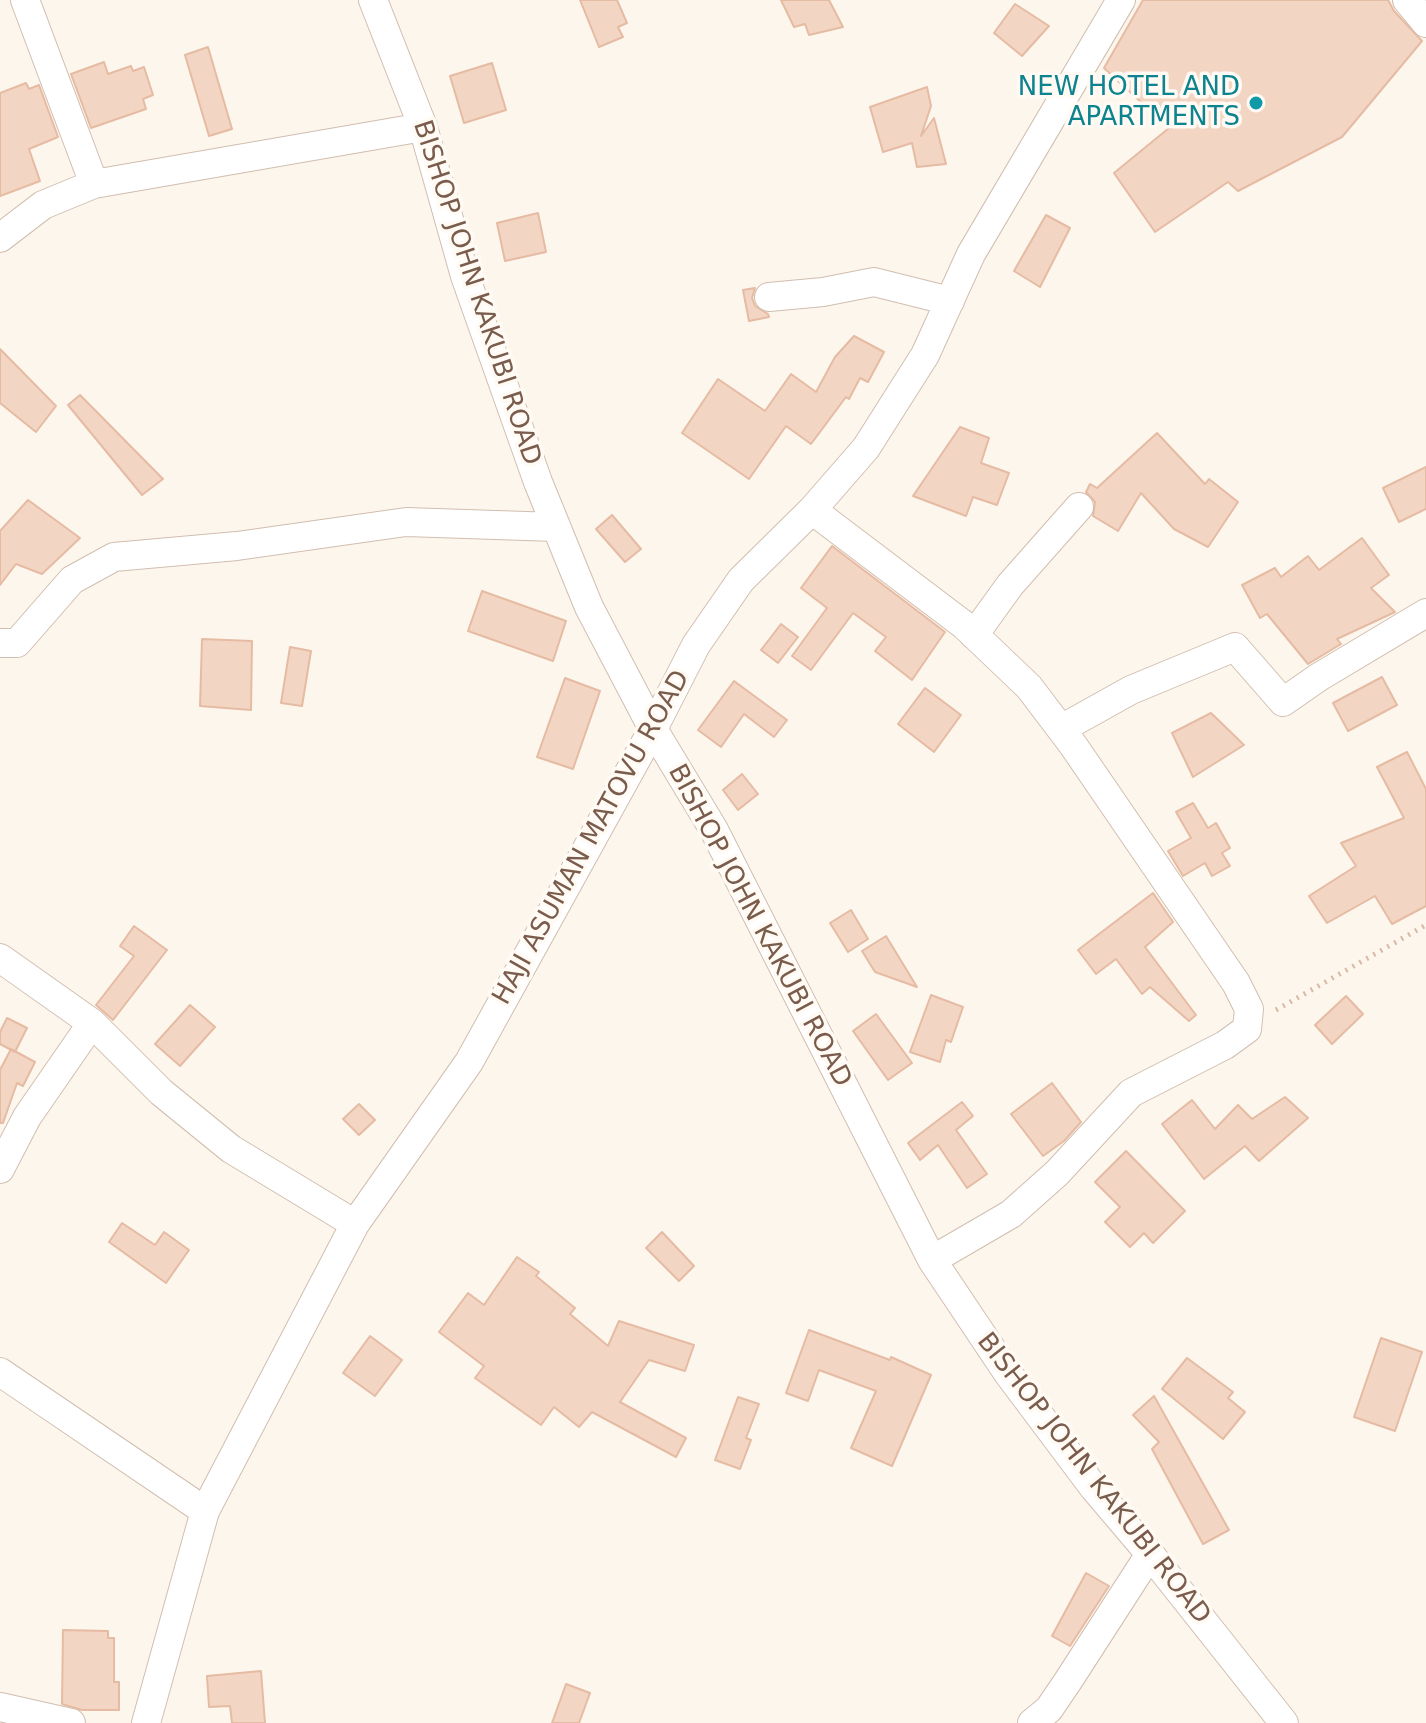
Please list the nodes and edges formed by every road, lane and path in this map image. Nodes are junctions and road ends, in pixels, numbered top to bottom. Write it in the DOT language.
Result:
graph roads {
  1 [pos="25,0"];
  2 [pos="373,0"];
  3 [pos="1121,0"];
  4 [pos="1407,0"];
  5 [pos="1426,23"];
  6 [pos="423,127"];
  7 [pos="94,184"];
  8 [pos="0,238"];
  9 [pos="769,297"];
  10 [pos="950,301"];
  11 [pos="1079,507"];
  12 [pos="812,510"];
  13 [pos="556,527"];
  14 [pos="1426,613"];
  15 [pos="974,635"];
  16 [pos="0,643"];
  17 [pos="653,729"];
  18 [pos="1061,729"];
  19 [pos="1426,925"];
  20 [pos="0,958"];
  21 [pos="92,1023"];
  22 [pos="1247,1026"];
  23 [pos="0,1169"];
  24 [pos="355,1224"];
  25 [pos="932,1260"];
  26 [pos="0,1372"];
  27 [pos="205,1511"];
  28 [pos="1150,1554"];
  29 [pos="0,1707"];
  30 [pos="71,1723"];
  31 [pos="146,1723"];
  32 [pos="1032,1723"];
  33 [pos="1284,1723"];
  1 -- 7 [label="street"];
  2 -- 6 [label="street, BISHOP JOHN KAKUBI ROAD"];
  3 -- 10 [label="street, HAJI ASUMAN MATOVU ROAD"];
  4 -- 5 [label="street"];
  6 -- 7 [label="street"];
  6 -- 13 [label="street, BISHOP JOHN KAKUBI ROAD"];
  7 -- 8 [label="street"];
  9 -- 10 [label="street"];
  10 -- 12 [label="street, HAJI ASUMAN MATOVU ROAD"];
  11 -- 15 [label="street"];
  12 -- 15 [label="street"];
  12 -- 17 [label="street, HAJI ASUMAN MATOVU ROAD"];
  13 -- 16 [label="street"];
  13 -- 17 [label="street, BISHOP JOHN KAKUBI ROAD"];
  14 -- 18 [label="street"];
  15 -- 18 [label="street"];
  17 -- 24 [label="street, HAJI ASUMAN MATOVU ROAD"];
  17 -- 25 [label="street, BISHOP JOHN KAKUBI ROAD"];
  18 -- 22 [label="street"];
  19 -- 22 [label="path"];
  20 -- 21 [label="street"];
  21 -- 23 [label="street"];
  21 -- 24 [label="street"];
  22 -- 25 [label="street"];
  24 -- 27 [label="street, HAJI ASUMAN MATOVU ROAD"];
  25 -- 28 [label="street, BISHOP JOHN KAKUBI ROAD"];
  26 -- 27 [label="street"];
  27 -- 31 [label="street, HAJI ASUMAN MATOVU ROAD"];
  28 -- 32 [label="street"];
  28 -- 33 [label="street, BISHOP JOHN KAKUBI ROAD"];
  29 -- 30 [label="street"];
}
